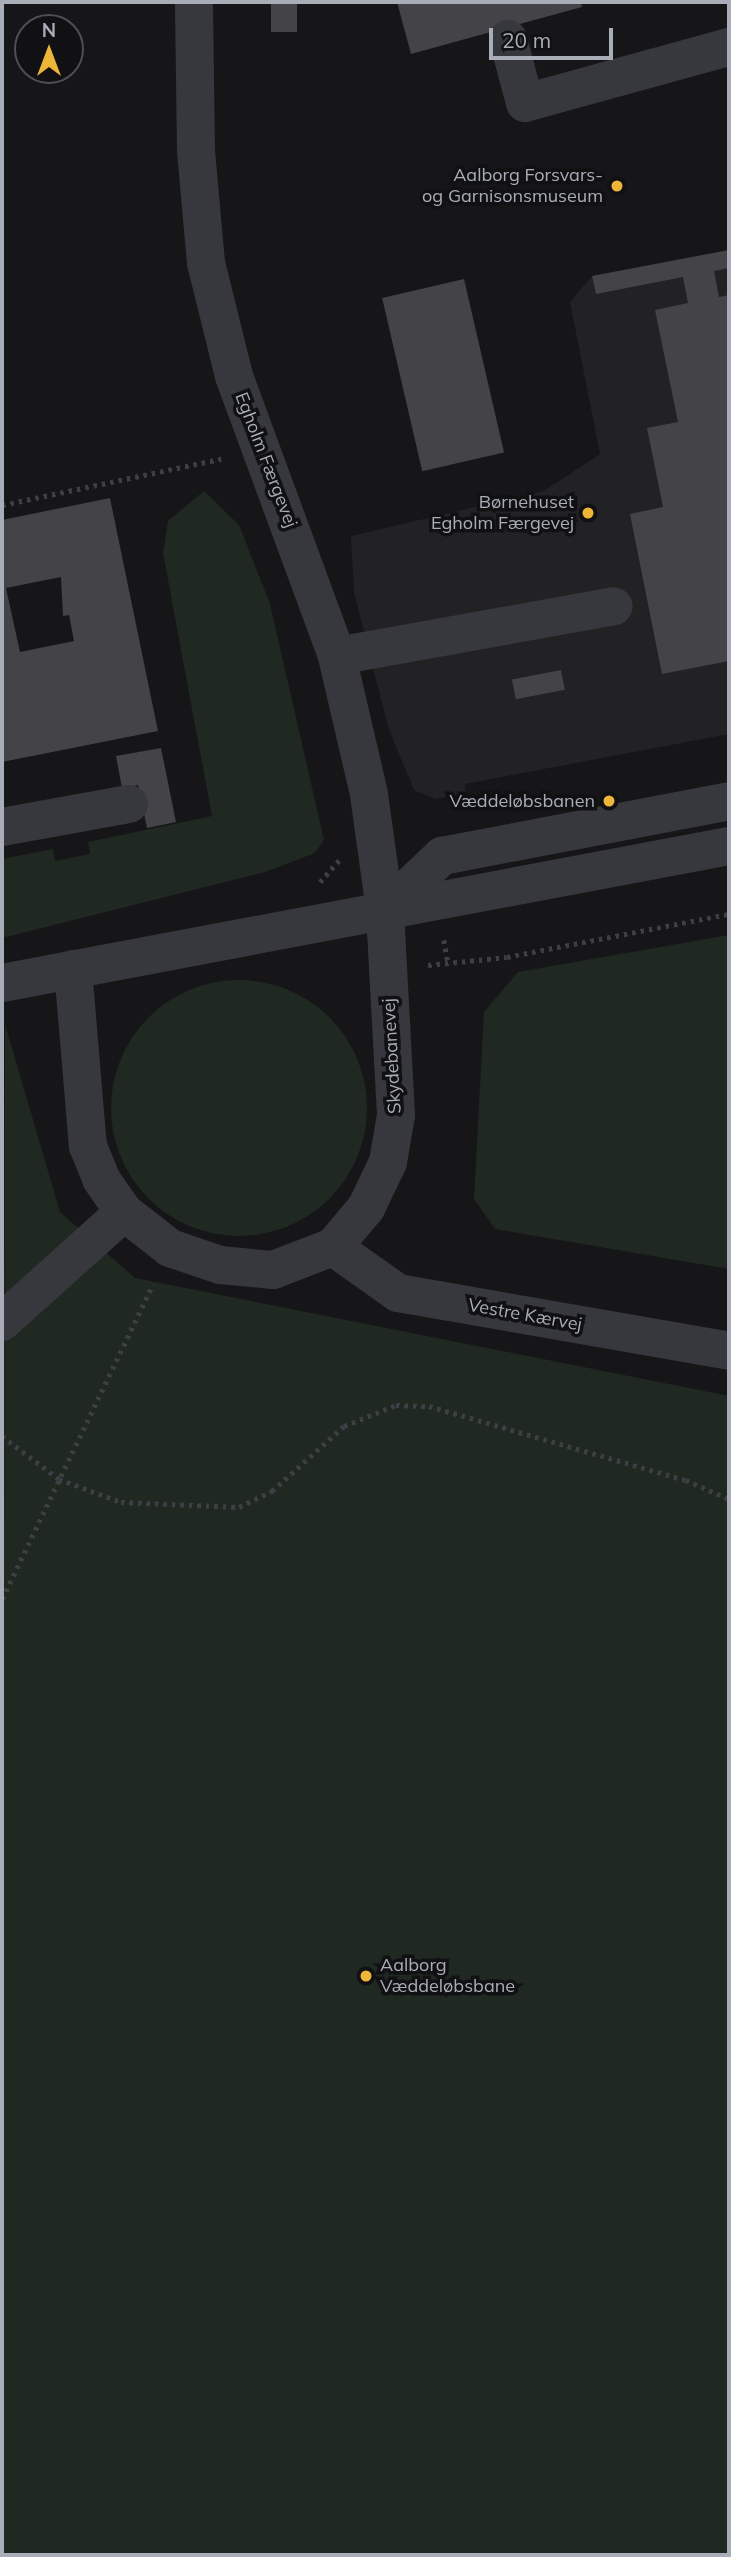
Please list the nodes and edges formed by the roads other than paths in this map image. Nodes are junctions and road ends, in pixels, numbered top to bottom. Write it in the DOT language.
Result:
graph roads {
  1 [pos="194,2"];
  2 [pos="508,39"];
  3 [pos="729,47"];
  4 [pos="614,606"];
  5 [pos="337,656"];
  6 [pos="729,802"];
  7 [pos="129,803"];
  8 [pos="2,827"];
  9 [pos="729,846"];
  10 [pos="386,910"];
  11 [pos="73,969"];
  12 [pos="2,983"];
  13 [pos="124,1212"];
  14 [pos="333,1247"];
  15 [pos="2,1322"];
  16 [pos="729,1351"];
  1 -- 5 [label="street, Egholm Færgevej"];
  2 -- 3 [label="street"];
  4 -- 5 [label="street"];
  5 -- 10 [label="street, Egholm Færgevej"];
  6 -- 10 [label="street"];
  7 -- 8 [label="street"];
  9 -- 10 [label="street"];
  10 -- 11 [label="street"];
  10 -- 14 [label="street, Skydebanevej"];
  11 -- 12 [label="street"];
  11 -- 13 [label="street, Skydebanevej"];
  13 -- 14 [label="street, Skydebanevej"];
  13 -- 15 [label="street"];
  14 -- 16 [label="street, Vestre Kærvej"];
}
